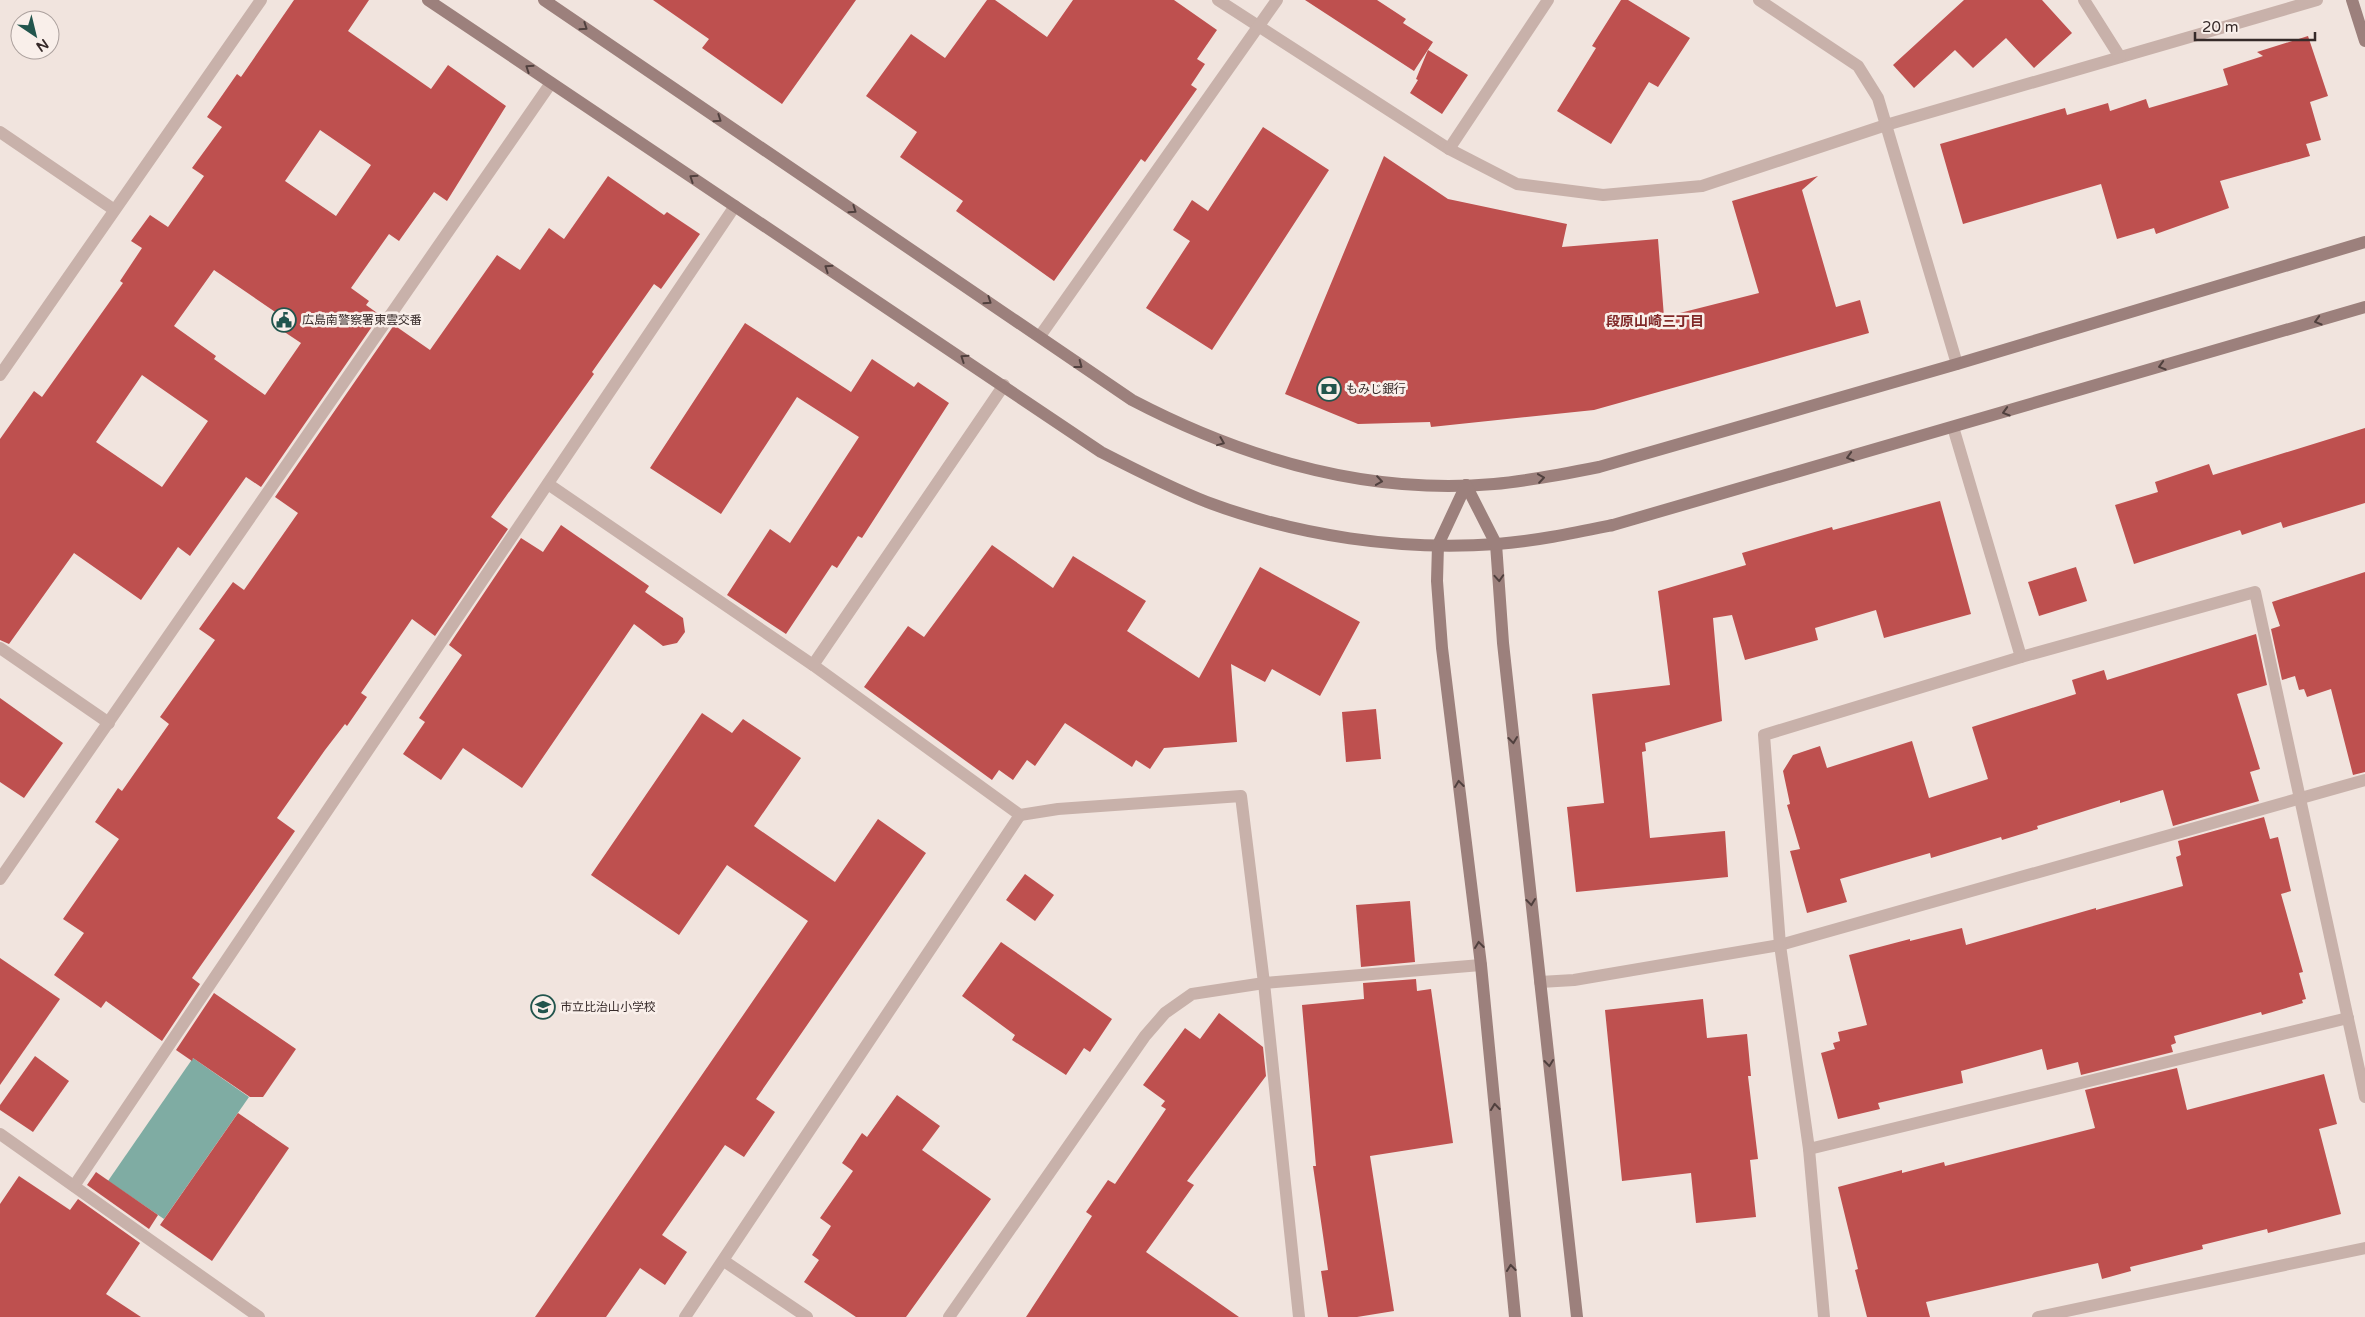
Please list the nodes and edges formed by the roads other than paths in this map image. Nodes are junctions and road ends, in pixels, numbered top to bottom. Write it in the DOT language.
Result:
graph roads {
  1 [pos="261,0"];
  2 [pos="428,0"];
  3 [pos="544,0"];
  4 [pos="1218,0"];
  5 [pos="1277,0"];
  6 [pos="1548,0"];
  7 [pos="1759,0"];
  8 [pos="2084,0"];
  9 [pos="2317,0"];
  10 [pos="2352,0"];
  11 [pos="1258,27"];
  12 [pos="2365,41"];
  13 [pos="2120,57"];
  14 [pos="552,83"];
  15 [pos="1886,124"];
  16 [pos="0,132"];
  17 [pos="1449,149"];
  18 [pos="735,206"];
  19 [pos="113,210"];
  20 [pos="2365,242"];
  21 [pos="2365,307"];
  22 [pos="1040,336"];
  23 [pos="1957,364"];
  24 [pos="0,375"];
  25 [pos="1004,385"];
  26 [pos="1953,427"];
  27 [pos="548,484"];
  28 [pos="1466,485"];
  29 [pos="1496,544"];
  30 [pos="1438,545"];
  31 [pos="0,648"];
  32 [pos="2021,657"];
  33 [pos="813,665"];
  34 [pos="109,723"];
  35 [pos="2365,780"];
  36 [pos="2300,799"];
  37 [pos="1020,815"];
  38 [pos="0,879"];
  39 [pos="1780,945"];
  40 [pos="1481,965"];
  41 [pos="1540,982"];
  42 [pos="1264,983"];
  43 [pos="2348,1018"];
  44 [pos="2365,1097"];
  45 [pos="0,1134"];
  46 [pos="1809,1149"];
  47 [pos="74,1186"];
  48 [pos="2365,1248"];
  49 [pos="724,1261"];
  50 [pos="259,1317"];
  51 [pos="685,1317"];
  52 [pos="807,1317"];
  53 [pos="949,1317"];
  54 [pos="1299,1317"];
  55 [pos="1515,1317"];
  56 [pos="1577,1317"];
  57 [pos="1824,1317"];
  58 [pos="2038,1317"];
  1 -- 19 [label="street"];
  14 -- 2 [label="street, one-way"];
  3 -- 22 [label="street, one-way"];
  4 -- 11 [label="street"];
  5 -- 11 [label="street"];
  6 -- 17 [label="street"];
  7 -- 15 [label="street"];
  8 -- 13 [label="street"];
  9 -- 13 [label="street"];
  10 -- 12 [label="street"];
  11 -- 17 [label="street"];
  11 -- 22 [label="street"];
  13 -- 15 [label="street"];
  18 -- 14 [label="street, one-way"];
  14 -- 34 [label="street"];
  15 -- 17 [label="street"];
  15 -- 23 [label="street"];
  16 -- 19 [label="street"];
  25 -- 18 [label="street, one-way"];
  18 -- 27 [label="street"];
  19 -- 24 [label="street"];
  20 -- 23 [label="street"];
  21 -- 26 [label="street, one-way"];
  22 -- 28 [label="street, one-way"];
  28 -- 23 [label="street, one-way"];
  25 -- 30 [label="street"];
  25 -- 33 [label="street"];
  26 -- 29 [label="street, one-way"];
  26 -- 32 [label="street"];
  27 -- 33 [label="street"];
  27 -- 47 [label="street"];
  28 -- 29 [label="street"];
  28 -- 30 [label="street"];
  29 -- 30 [label="street"];
  29 -- 41 [label="street, one-way"];
  40 -- 30 [label="street, one-way"];
  31 -- 34 [label="street"];
  32 -- 36 [label="street"];
  32 -- 39 [label="street"];
  33 -- 37 [label="street"];
  34 -- 38 [label="street"];
  35 -- 36 [label="street"];
  36 -- 39 [label="street"];
  36 -- 43 [label="street"];
  37 -- 42 [label="street"];
  37 -- 49 [label="street"];
  39 -- 41 [label="street"];
  39 -- 46 [label="street"];
  40 -- 42 [label="street"];
  55 -- 40 [label="street, one-way"];
  41 -- 56 [label="street, one-way"];
  42 -- 53 [label="street"];
  42 -- 54 [label="street"];
  43 -- 44 [label="street"];
  43 -- 46 [label="street"];
  45 -- 47 [label="street"];
  46 -- 57 [label="street"];
  47 -- 50 [label="street"];
  48 -- 58 [label="street"];
  49 -- 51 [label="street"];
  49 -- 52 [label="street"];
}
